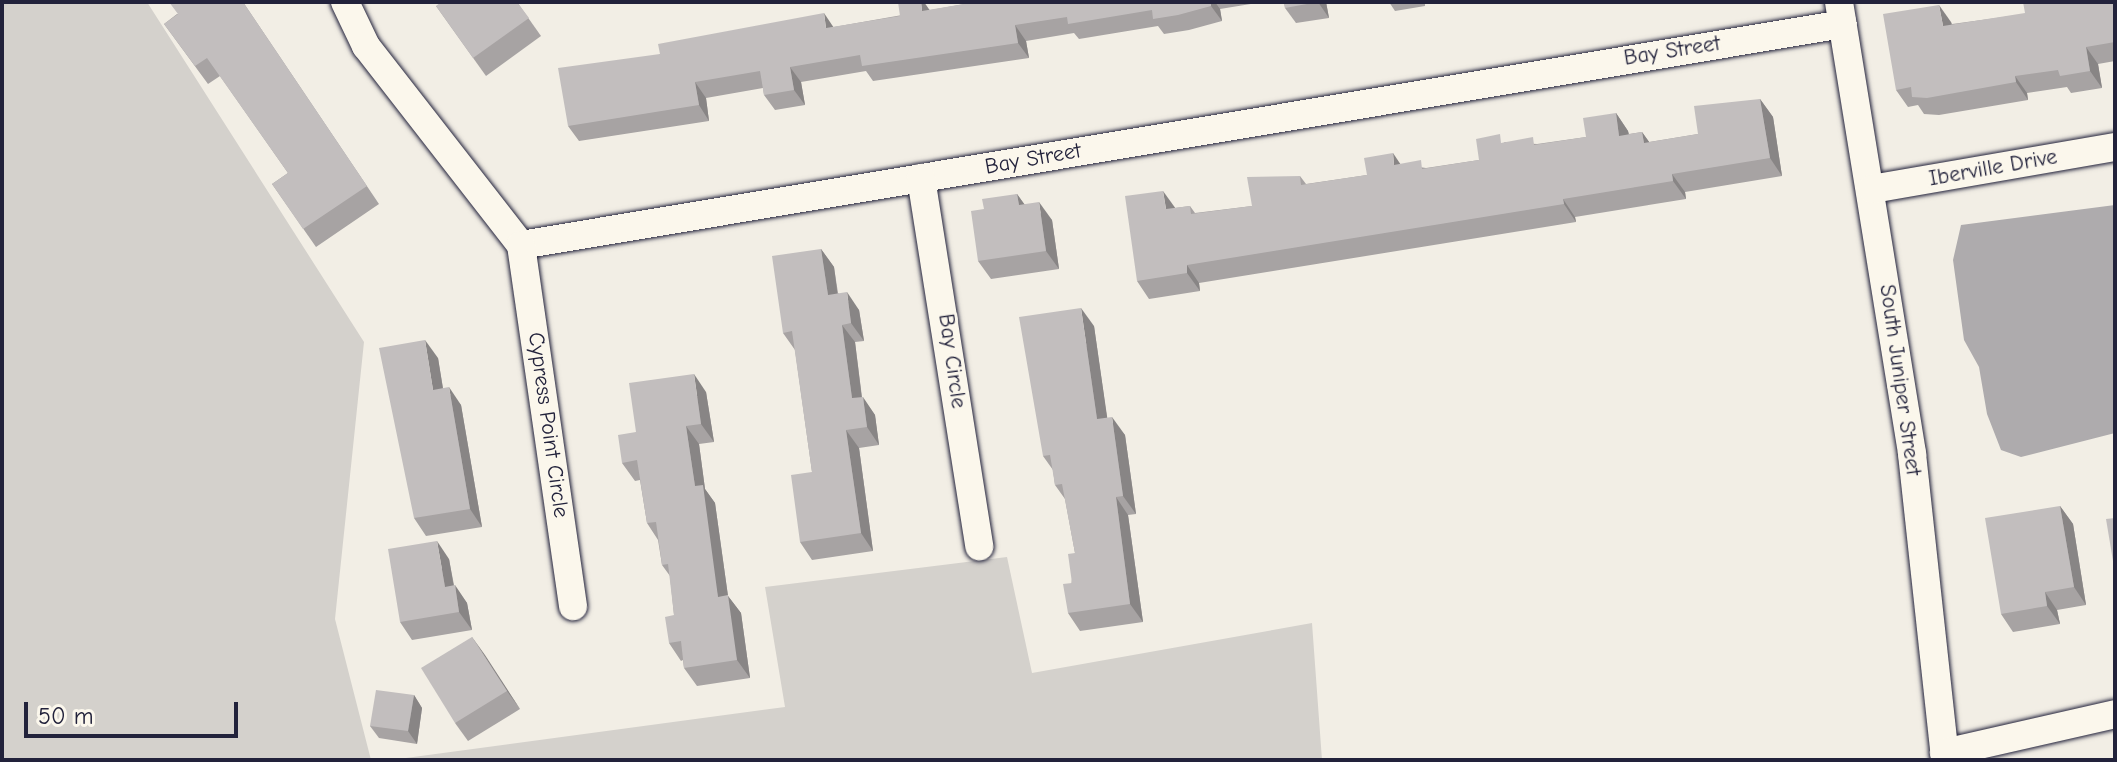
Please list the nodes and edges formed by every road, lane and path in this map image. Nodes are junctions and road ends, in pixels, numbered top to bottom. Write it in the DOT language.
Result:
graph roads {
  1 [pos="353,5"];
  2 [pos="1841,13"];
  3 [pos="2115,147"];
  4 [pos="921,178"];
  5 [pos="1872,189"];
  6 [pos="521,245"];
  7 [pos="979,546"];
  8 [pos="573,606"];
  9 [pos="2115,714"];
  10 [pos="1944,756"];
  1 -- 6 [label="street"];
  2 -- 4 [label="street, Bay Street"];
  2 -- 5 [label="street, South Juniper Street"];
  3 -- 5 [label="street, Iberville Drive"];
  4 -- 6 [label="street, Bay Street"];
  4 -- 7 [label="street, Bay Circle"];
  5 -- 10 [label="street, South Juniper Street"];
  6 -- 8 [label="street, Cypress Point Circle"];
  9 -- 10 [label="street"];
}
